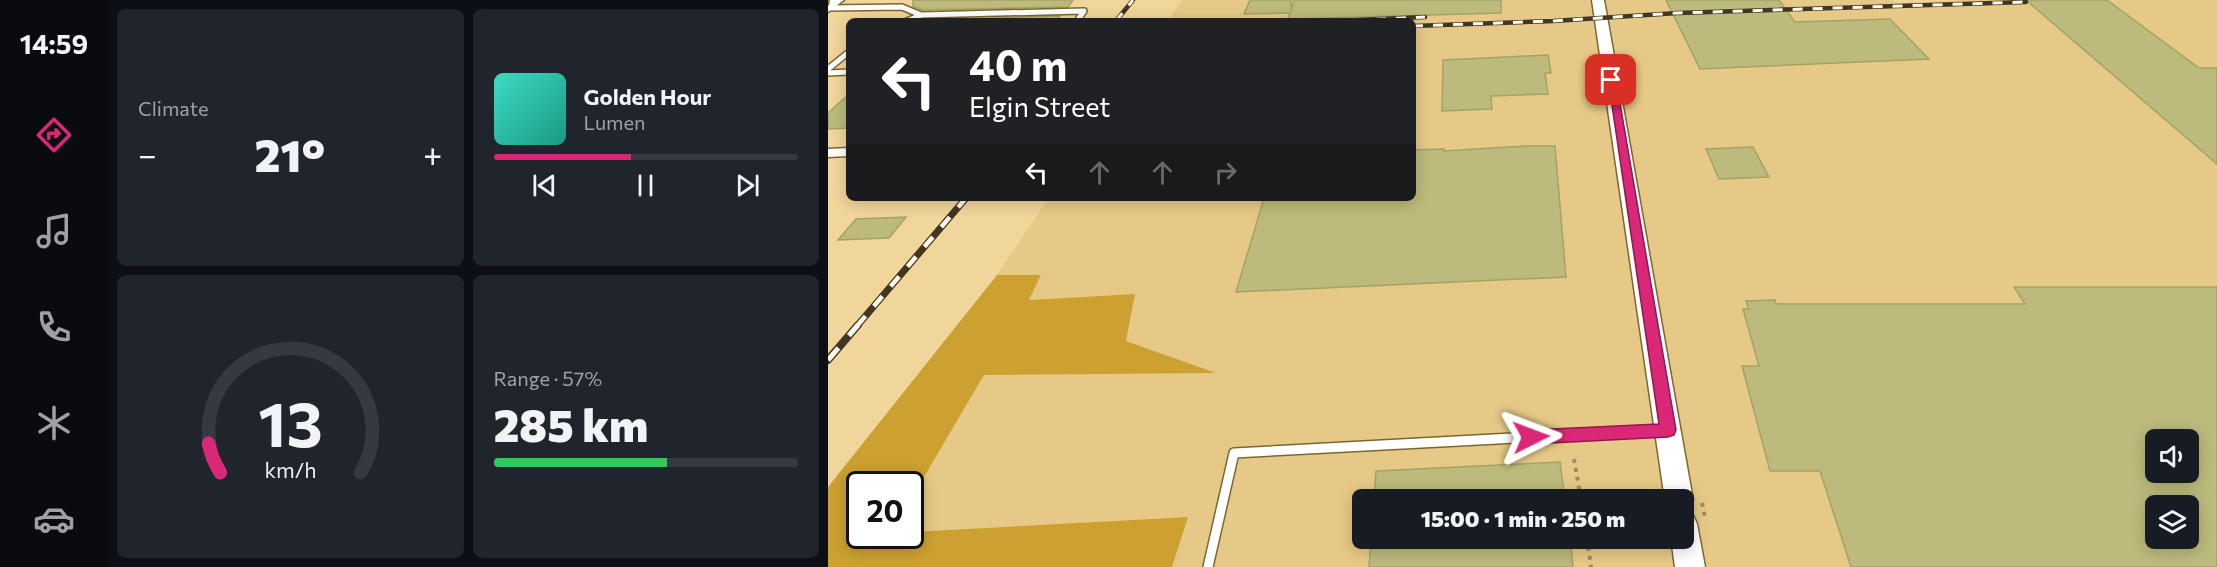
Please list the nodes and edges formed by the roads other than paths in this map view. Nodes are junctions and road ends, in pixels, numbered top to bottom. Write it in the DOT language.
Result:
graph roads {
  1 [pos="838,0"];
  2 [pos="1598,0"];
  3 [pos="828,8"];
  4 [pos="921,15"];
  5 [pos="914,18"];
  6 [pos="1079,18"];
  7 [pos="846,55"];
  8 [pos="828,71"];
  9 [pos="846,72"];
  10 [pos="846,152"];
  11 [pos="828,153"];
  12 [pos="1668,430"];
  13 [pos="1677,489"];
  14 [pos="1687,549"];
  15 [pos="1208,567"];
  16 [pos="1690,567"];
  1 -- 3 [label="main road"];
  2 -- 12 [label="main road"];
  3 -- 4 [label="lane"];
  4 -- 5 [label="lane"];
  4 -- 6 [label="lane"];
  7 -- 8 [label="lane"];
  8 -- 9 [label="lane"];
  10 -- 11 [label="street"];
  12 -- 13 [label="main road"];
  12 -- 15 [label="lane"];
  14 -- 16 [label="main road"];
}
